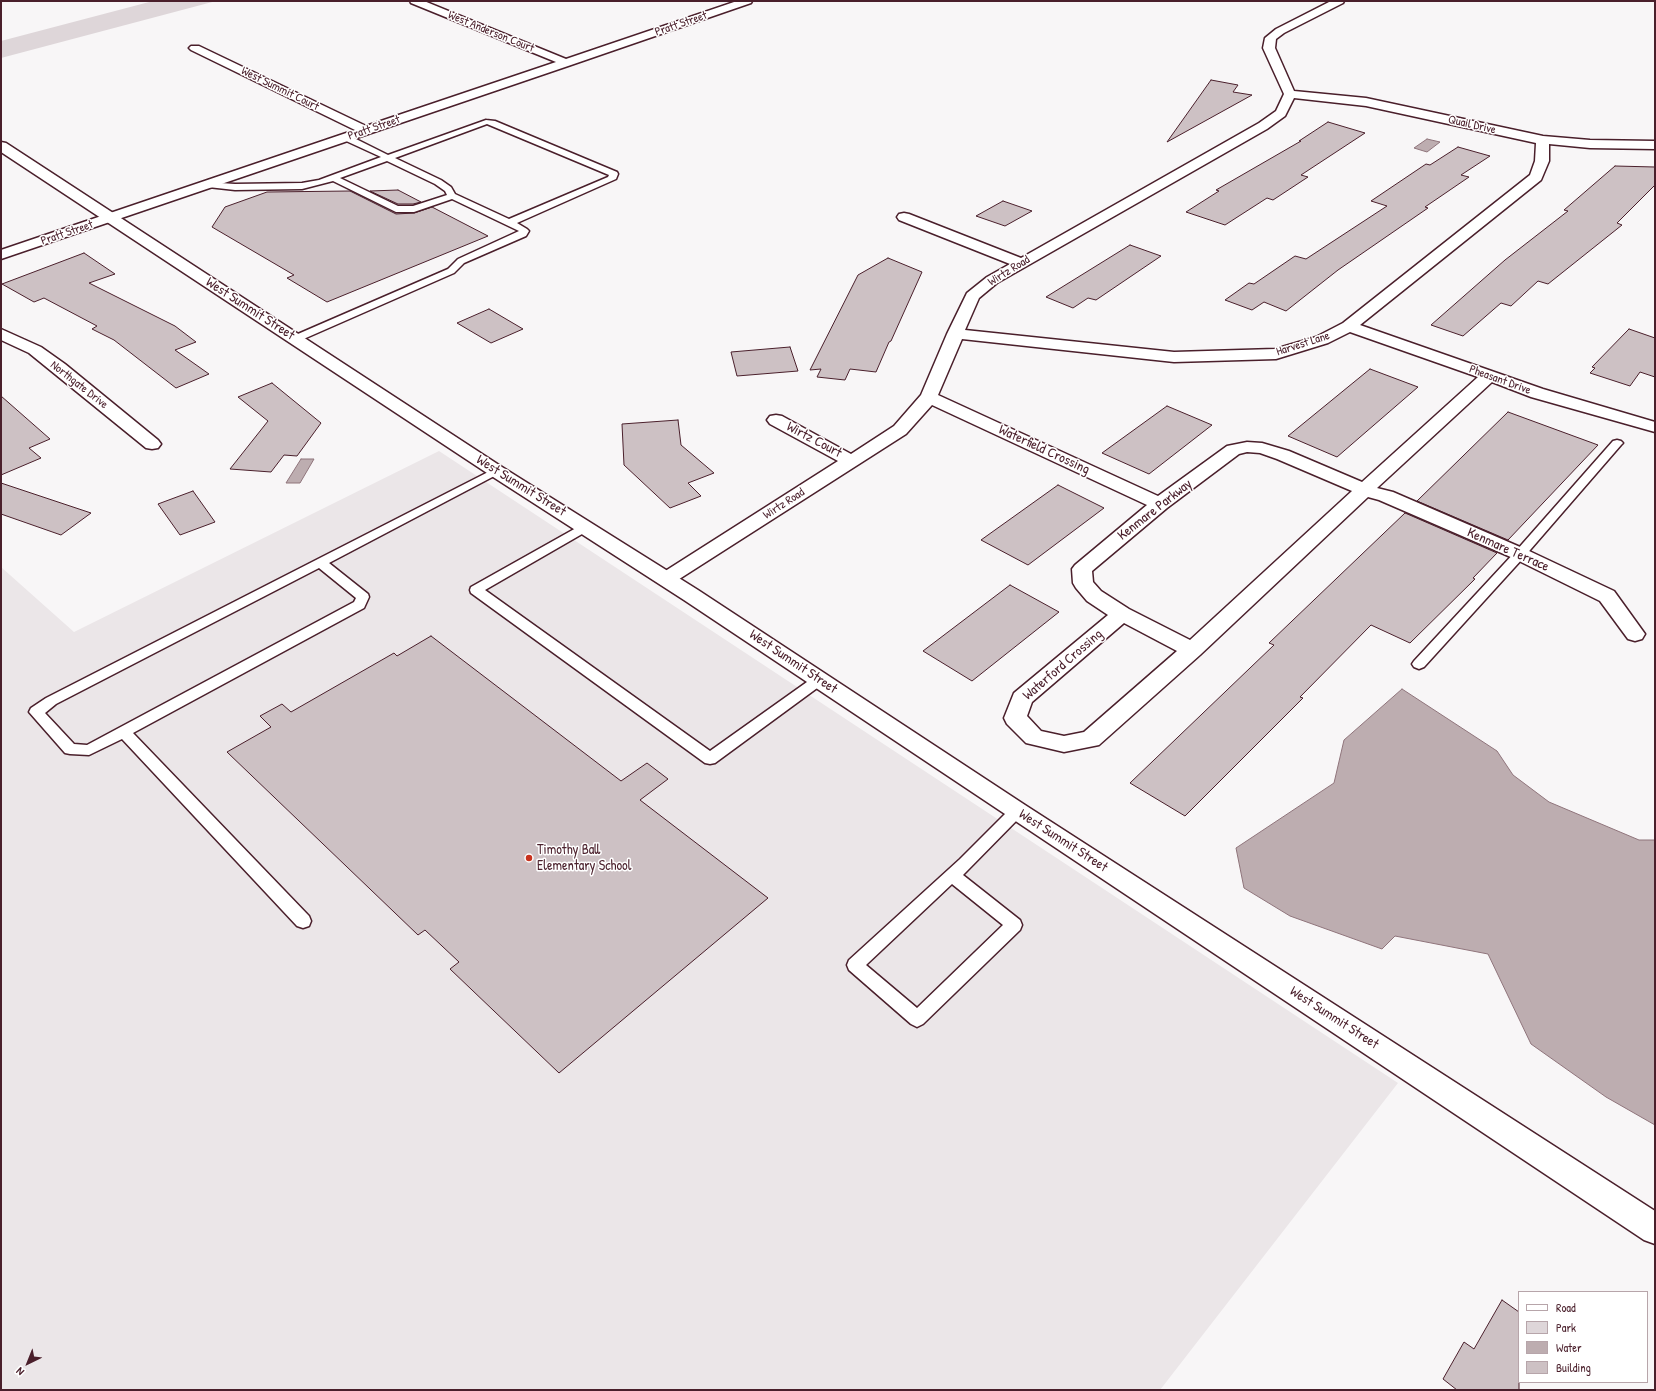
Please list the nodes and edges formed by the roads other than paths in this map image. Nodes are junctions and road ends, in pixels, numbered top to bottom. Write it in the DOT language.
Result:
graph roads {
  1 [pos="414,1"];
  2 [pos="747,1"];
  3 [pos="1339,1"];
  4 [pos="195,48"];
  5 [pos="567,63"];
  6 [pos="1290,94"];
  7 [pos="366,131"];
  8 [pos="347,138"];
  9 [pos="1543,140"];
  10 [pos="1655,145"];
  11 [pos="1,146"];
  12 [pos="389,158"];
  13 [pos="334,178"];
  14 [pos="208,184"];
  15 [pos="452,196"];
  16 [pos="904,217"];
  17 [pos="111,218"];
  18 [pos="508,223"];
  19 [pos="1,255"];
  20 [pos="1021,263"];
  21 [pos="1348,326"];
  22 [pos="1,334"];
  23 [pos="954,334"];
  24 [pos="295,338"];
  25 [pos="1490,376"];
  26 [pos="929,397"];
  27 [pos="776,420"];
  28 [pos="1655,427"];
  29 [pos="1617,443"];
  30 [pos="152,444"];
  31 [pos="851,461"];
  32 [pos="496,471"];
  33 [pos="1364,490"];
  34 [pos="1160,504"];
  35 [pos="585,526"];
  36 [pos="1520,554"];
  37 [pos="320,562"];
  38 [pos="666,578"];
  39 [pos="1122,614"];
  40 [pos="1635,634"];
  41 [pos="1192,650"];
  42 [pos="1419,664"];
  43 [pos="819,680"];
  44 [pos="124,732"];
  45 [pos="1018,811"];
  46 [pos="952,874"];
  47 [pos="303,921"];
  48 [pos="1655,1229"];
  1 -- 5 [label="street, West Anderson Court"];
  2 -- 5 [label="street, Pratt Street"];
  3 -- 6 [label="street"];
  4 -- 7 [label="street, West Summit Court"];
  5 -- 7 [label="street, Pratt Street"];
  6 -- 9 [label="street, Quail Drive"];
  6 -- 20 [label="street, Wirtz Road"];
  7 -- 8 [label="street, Pratt Street"];
  8 -- 12 [label="lane"];
  8 -- 14 [label="street, Pratt Street"];
  9 -- 10 [label="street, Quail Drive"];
  9 -- 21 [label="street, Harvest Lane"];
  11 -- 17 [label="street, West Summit Street"];
  12 -- 13 [label="lane"];
  12 -- 15 [label="lane"];
  12 -- 18 [label="lane"];
  13 -- 14 [label="lane"];
  13 -- 15 [label="lane"];
  14 -- 17 [label="street, Pratt Street"];
  15 -- 18 [label="lane"];
  16 -- 20 [label="street"];
  17 -- 19 [label="street, Pratt Street"];
  17 -- 24 [label="street, West Summit Street"];
  18 -- 24 [label="lane"];
  20 -- 23 [label="street, Wirtz Road"];
  21 -- 23 [label="street, Harvest Lane"];
  21 -- 25 [label="street, Pheasant Drive"];
  22 -- 30 [label="street, Northgate Drive"];
  23 -- 26 [label="street, Wirtz Road"];
  24 -- 32 [label="street, West Summit Street"];
  25 -- 28 [label="street, Pheasant Drive"];
  25 -- 33 [label="street"];
  26 -- 31 [label="street, Wirtz Road"];
  26 -- 34 [label="street, Waterfield Crossing"];
  27 -- 31 [label="street, Wirtz Court"];
  29 -- 36 [label="lane"];
  31 -- 38 [label="street, Wirtz Road"];
  32 -- 35 [label="street, West Summit Street"];
  32 -- 37 [label="lane"];
  33 -- 34 [label="street, Kenmare Parkway"];
  33 -- 36 [label="street, Kenmare Terrace"];
  33 -- 41 [label="street"];
  34 -- 39 [label="street, Kenmare Parkway"];
  35 -- 38 [label="street, West Summit Street"];
  35 -- 43 [label="lane"];
  36 -- 40 [label="street, Kenmare Terrace"];
  36 -- 42 [label="lane"];
  37 -- 44 [label="lane"];
  37 -- 44 [label="lane"];
  38 -- 43 [label="street, West Summit Street"];
  39 -- 41 [label="street, Kenmare Parkway"];
  39 -- 41 [label="street, Waterford Crossing"];
  43 -- 45 [label="street, West Summit Street"];
  44 -- 47 [label="lane"];
  45 -- 46 [label="lane"];
  45 -- 48 [label="street, West Summit Street"];
  46 -- 46 [label="lane"];
}
